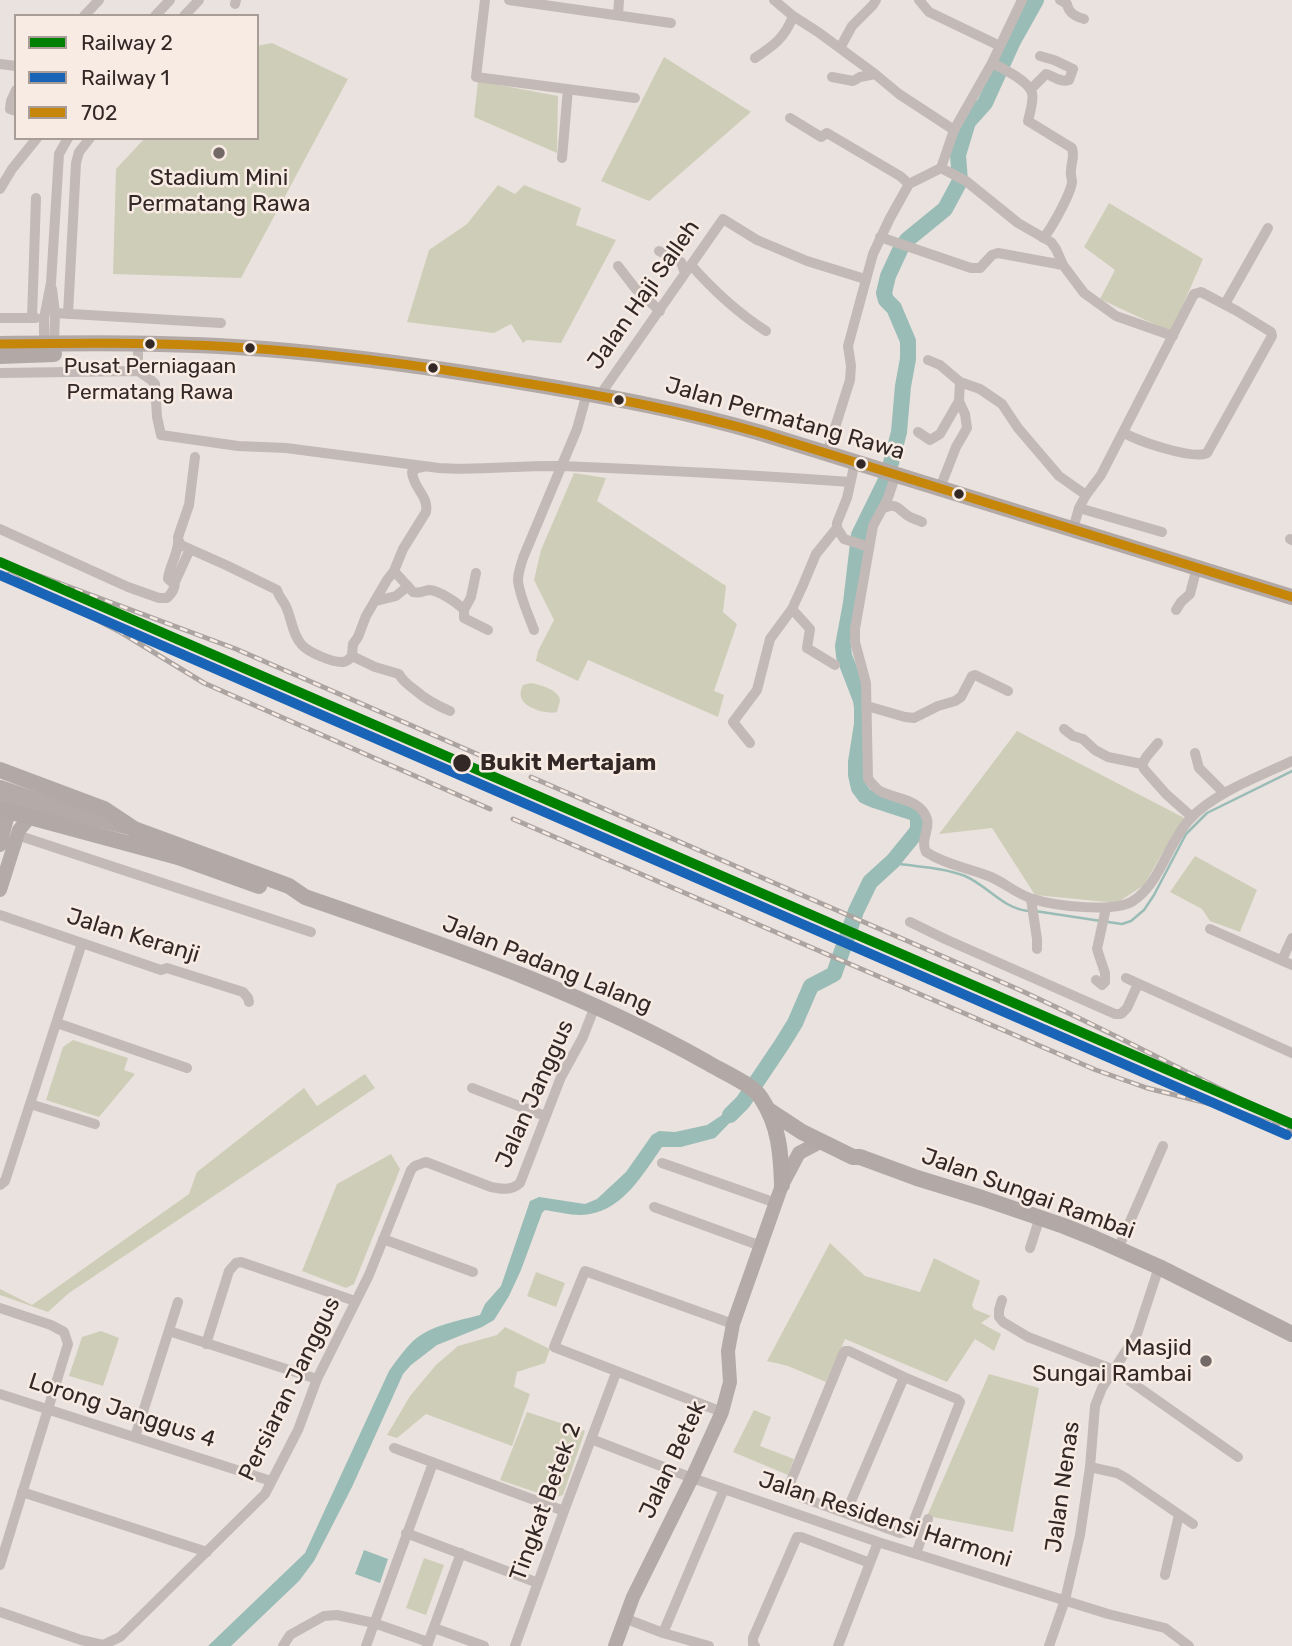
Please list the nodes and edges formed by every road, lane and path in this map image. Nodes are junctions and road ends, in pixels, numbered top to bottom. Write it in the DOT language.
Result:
graph roads {
  1 [pos="99,0"];
  2 [pos="170,0"];
  3 [pos="199,0"];
  4 [pos="485,0"];
  5 [pos="509,0"];
  6 [pos="620,0"];
  7 [pos="774,0"];
  8 [pos="876,0"];
  9 [pos="919,0"];
  10 [pos="1022,0"];
  11 [pos="1060,0"];
  12 [pos="86,14"];
  13 [pos="158,14"];
  14 [pos="186,14"];
  15 [pos="618,15"];
  16 [pos="793,16"];
  17 [pos="1084,19"];
  18 [pos="671,23"];
  19 [pos="1000,46"];
  20 [pos="840,48"];
  21 [pos="1040,56"];
  22 [pos="755,58"];
  23 [pos="1000,67"];
  24 [pos="875,74"];
  25 [pos="832,77"];
  26 [pos="568,89"];
  27 [pos="1031,89"];
  28 [pos="14,93"];
  29 [pos="635,98"];
  30 [pos="14,110"];
  31 [pos="790,118"];
  32 [pos="954,130"];
  33 [pos="35,140"];
  34 [pos="67,140"];
  35 [pos="88,140"];
  36 [pos="562,158"];
  37 [pos="0,168"];
  38 [pos="12,169"];
  39 [pos="947,170"];
  40 [pos="909,184"];
  41 [pos="0,189"];
  42 [pos="36,198"];
  43 [pos="1268,228"];
  44 [pos="880,237"];
  45 [pos="1042,238"];
  46 [pos="659,251"];
  47 [pos="1063,265"];
  48 [pos="618,266"];
  49 [pos="688,269"];
  50 [pos="865,279"];
  51 [pos="1225,304"];
  52 [pos="660,311"];
  53 [pos="68,314"];
  54 [pos="50,316"];
  55 [pos="0,318"];
  56 [pos="32,318"];
  57 [pos="221,323"];
  58 [pos="766,331"];
  59 [pos="1173,336"];
  60 [pos="49,343"];
  61 [pos="0,344"];
  62 [pos="138,344"];
  63 [pos="115,346"];
  64 [pos="0,356"];
  65 [pos="928,360"];
  66 [pos="138,371"];
  67 [pos="0,373"];
  68 [pos="960,382"];
  69 [pos="594,394"];
  70 [pos="959,401"];
  71 [pos="1125,427"];
  72 [pos="918,432"];
  73 [pos="940,434"];
  74 [pos="956,447"];
  75 [pos="827,453"];
  76 [pos="195,457"];
  77 [pos="855,462"];
  78 [pos="562,466"];
  79 [pos="425,467"];
  80 [pos="891,472"];
  81 [pos="850,482"];
  82 [pos="940,488"];
  83 [pos="1086,495"];
  84 [pos="1079,508"];
  85 [pos="882,509"];
  86 [pos="922,522"];
  87 [pos="837,528"];
  88 [pos="1073,528"];
  89 [pos="0,529"];
  90 [pos="1162,532"];
  91 [pos="179,541"];
  92 [pos="863,544"];
  93 [pos="190,549"];
  94 [pos="1197,567"];
  95 [pos="394,571"];
  96 [pos="476,573"];
  97 [pos="175,582"];
  98 [pos="408,586"];
  99 [pos="1292,597"];
  100 [pos="376,601"];
  101 [pos="792,609"];
  102 [pos="464,610"];
  103 [pos="1177,610"];
  104 [pos="488,630"];
  105 [pos="534,630"];
  106 [pos="352,656"];
  107 [pos="835,665"];
  108 [pos="1008,691"];
  109 [pos="867,705"];
  110 [pos="450,711"];
  111 [pos="1064,729"];
  112 [pos="750,743"];
  113 [pos="1158,743"];
  114 [pos="1195,753"];
  115 [pos="1292,761"];
  116 [pos="1142,764"];
  117 [pos="0,770"];
  118 [pos="0,787"];
  119 [pos="1224,793"];
  120 [pos="0,798"];
  121 [pos="0,809"];
  122 [pos="36,809"];
  123 [pos="1192,817"];
  124 [pos="134,829"];
  125 [pos="5,837"];
  126 [pos="0,890"];
  127 [pos="305,897"];
  128 [pos="1031,901"];
  129 [pos="1106,909"];
  130 [pos="0,915"];
  131 [pos="910,922"];
  132 [pos="1210,929"];
  133 [pos="311,932"];
  134 [pos="1292,937"];
  135 [pos="82,943"];
  136 [pos="1037,949"];
  137 [pos="1287,963"];
  138 [pos="1126,978"];
  139 [pos="1096,980"];
  140 [pos="1138,984"];
  141 [pos="249,1002"];
  142 [pos="595,1006"];
  143 [pos="57,1023"];
  144 [pos="1292,1053"];
  145 [pos="187,1068"];
  146 [pos="472,1088"];
  147 [pos="762,1100"];
  148 [pos="30,1104"];
  149 [pos="545,1116"];
  150 [pos="95,1124"];
  151 [pos="807,1126"];
  152 [pos="820,1142"];
  153 [pos="1163,1146"];
  154 [pos="860,1157"];
  155 [pos="426,1162"];
  156 [pos="662,1163"];
  157 [pos="1,1185"];
  158 [pos="782,1185"];
  159 [pos="776,1203"];
  160 [pos="654,1208"];
  161 [pos="1040,1217"];
  162 [pos="383,1238"];
  163 [pos="761,1246"];
  164 [pos="1030,1248"];
  165 [pos="1118,1249"];
  166 [pos="1159,1267"];
  167 [pos="473,1272"];
  168 [pos="1002,1300"];
  169 [pos="355,1301"];
  170 [pos="178,1302"];
  171 [pos="0,1308"];
  172 [pos="733,1324"];
  173 [pos="169,1331"];
  174 [pos="1292,1334"];
  175 [pos="206,1344"];
  176 [pos="1114,1370"];
  177 [pos="617,1373"];
  178 [pos="904,1377"];
  179 [pos="317,1379"];
  180 [pos="0,1394"];
  181 [pos="48,1409"];
  182 [pos="722,1412"];
  183 [pos="135,1437"];
  184 [pos="591,1439"];
  185 [pos="394,1448"];
  186 [pos="1238,1457"];
  187 [pos="433,1463"];
  188 [pos="1090,1467"];
  189 [pos="692,1478"];
  190 [pos="271,1481"];
  191 [pos="724,1489"];
  192 [pos="22,1493"];
  193 [pos="807,1507"];
  194 [pos="564,1511"];
  195 [pos="846,1513"];
  196 [pos="1179,1515"];
  197 [pos="928,1519"];
  198 [pos="1192,1524"];
  199 [pos="406,1533"];
  200 [pos="4,1534"];
  201 [pos="878,1542"];
  202 [pos="207,1552"];
  203 [pos="461,1553"];
  204 [pos="916,1554"];
  205 [pos="870,1563"];
  206 [pos="0,1564"];
  207 [pos="1166,1575"];
  208 [pos="538,1583"];
  209 [pos="1065,1600"];
  210 [pos="0,1612"];
  211 [pos="624,1618"];
  212 [pos="374,1623"];
  213 [pos="434,1628"];
  214 [pos="663,1633"];
  215 [pos="428,1644"];
  216 [pos="1188,1645"];
  217 [pos="284,1646"];
  218 [pos="366,1646"];
  219 [pos="484,1646"];
  220 [pos="515,1646"];
  221 [pos="615,1646"];
  222 [pos="709,1646"];
  223 [pos="755,1646"];
  224 [pos="838,1646"];
  225 [pos="1049,1646"];
  1 -- 12 [label="street"];
  2 -- 13 [label="street"];
  3 -- 14 [label="street"];
  4 -- 26 [label="street"];
  5 -- 15 [label="street"];
  6 -- 15 [label="street"];
  7 -- 16 [label="street"];
  8 -- 20 [label="street"];
  9 -- 19 [label="street"];
  10 -- 19 [label="street"];
  11 -- 17 [label="street"];
  15 -- 18 [label="street"];
  16 -- 20 [label="street"];
  16 -- 22 [label="street"];
  19 -- 23 [label="street"];
  20 -- 24 [label="street"];
  21 -- 27 [label="street"];
  23 -- 27 [label="street"];
  23 -- 32 [label="street"];
  24 -- 25 [label="street"];
  24 -- 32 [label="street"];
  26 -- 29 [label="street"];
  26 -- 36 [label="street"];
  27 -- 45 [label="street"];
  28 -- 30 [label="street"];
  31 -- 40 [label="street"];
  32 -- 39 [label="street"];
  33 -- 38 [label="street"];
  34 -- 54 [label="street"];
  35 -- 53 [label="street"];
  37 -- 38 [label="street"];
  38 -- 41 [label="street"];
  39 -- 40 [label="street"];
  39 -- 45 [label="street"];
  40 -- 44 [label="street"];
  42 -- 56 [label="street"];
  43 -- 51 [label="street"];
  44 -- 47 [label="street"];
  44 -- 50 [label="street"];
  45 -- 47 [label="street"];
  46 -- 49 [label="street"];
  47 -- 59 [label="street"];
  48 -- 52 [label="street"];
  49 -- 50 [label="street, Jalan Haji Salleh"];
  49 -- 52 [label="street, Jalan Haji Salleh"];
  49 -- 58 [label="street"];
  50 -- 75 [label="street"];
  51 -- 59 [label="street"];
  51 -- 71 [label="street"];
  52 -- 69 [label="street, Jalan Haji Salleh"];
  53 -- 54 [label="street"];
  53 -- 57 [label="street"];
  54 -- 56 [label="street"];
  54 -- 60 [label="street"];
  55 -- 56 [label="street"];
  59 -- 71 [label="street"];
  60 -- 61 [label="main road, Jalan Permatang Rawa"];
  60 -- 63 [label="main road, Jalan Permatang Rawa"];
  62 -- 63 [label="main road, Jalan Permatang Rawa"];
  62 -- 66 [label="street"];
  62 -- 69 [label="main road, Jalan Permatang Rawa"];
  63 -- 64 [label="main road"];
  65 -- 68 [label="street"];
  66 -- 67 [label="street"];
  66 -- 79 [label="street"];
  68 -- 70 [label="street"];
  68 -- 83 [label="street"];
  69 -- 75 [label="main road, Jalan Permatang Rawa"];
  69 -- 78 [label="street, Jalan Haji Salleh"];
  70 -- 73 [label="street"];
  70 -- 74 [label="street"];
  71 -- 83 [label="street"];
  72 -- 73 [label="street"];
  73 -- 74 [label="street"];
  74 -- 82 [label="street"];
  75 -- 77 [label="main road, Jalan Permatang Rawa"];
  76 -- 91 [label="street"];
  77 -- 80 [label="main road, Jalan Permatang Rawa"];
  77 -- 81 [label="street"];
  78 -- 79 [label="street"];
  78 -- 81 [label="street"];
  78 -- 105 [label="street, Jalan Haji Salleh"];
  79 -- 95 [label="street"];
  80 -- 82 [label="main road, Jalan Permatang Rawa"];
  80 -- 85 [label="street"];
  81 -- 87 [label="street"];
  82 -- 88 [label="main road, Jalan Permatang Rawa"];
  83 -- 84 [label="street"];
  84 -- 88 [label="street"];
  84 -- 90 [label="street"];
  85 -- 86 [label="street"];
  85 -- 92 [label="street"];
  87 -- 92 [label="street"];
  87 -- 101 [label="street"];
  88 -- 94 [label="main road, Jalan Permatang Rawa"];
  89 -- 97 [label="street"];
  91 -- 93 [label="street"];
  91 -- 97 [label="street"];
  92 -- 109 [label="street"];
  93 -- 97 [label="street"];
  93 -- 106 [label="street"];
  94 -- 99 [label="main road, Jalan Permatang Rawa"];
  94 -- 103 [label="street"];
  95 -- 98 [label="street"];
  95 -- 100 [label="street"];
  96 -- 102 [label="street"];
  98 -- 100 [label="street"];
  98 -- 102 [label="street"];
  100 -- 106 [label="street"];
  101 -- 107 [label="street"];
  101 -- 112 [label="street"];
  102 -- 104 [label="street"];
  106 -- 110 [label="street"];
  108 -- 109 [label="street"];
  109 -- 128 [label="street"];
  111 -- 116 [label="street"];
  113 -- 116 [label="street"];
  114 -- 119 [label="street"];
  115 -- 119 [label="street"];
  116 -- 123 [label="street"];
  117 -- 124 [label="main road, Jalan Padang Lalang"];
  118 -- 122 [label="street"];
  119 -- 123 [label="street"];
  120 -- 122 [label="street"];
  121 -- 122 [label="main road, Jalan Padang Lalang"];
  121 -- 125 [label="street"];
  122 -- 124 [label="street"];
  122 -- 125 [label="street"];
  122 -- 127 [label="main road, Jalan Padang Lalang"];
  123 -- 129 [label="street"];
  124 -- 127 [label="main road, Jalan Padang Lalang"];
  125 -- 126 [label="street"];
  125 -- 133 [label="street"];
  127 -- 142 [label="main road, Jalan Padang Lalang"];
  128 -- 129 [label="street"];
  128 -- 136 [label="street"];
  129 -- 139 [label="street"];
  130 -- 135 [label="street, Jalan Keranji"];
  131 -- 140 [label="street"];
  132 -- 137 [label="street"];
  134 -- 137 [label="street"];
  135 -- 141 [label="street, Jalan Keranji"];
  135 -- 143 [label="street"];
  138 -- 140 [label="street"];
  140 -- 144 [label="street"];
  142 -- 147 [label="main road, Jalan Padang Lalang"];
  142 -- 149 [label="street, Jalan Janggus"];
  143 -- 145 [label="street"];
  143 -- 148 [label="street"];
  146 -- 149 [label="street"];
  147 -- 151 [label="main road, Jalan Padang Lalang"];
  147 -- 152 [label="main road, Jalan Sungai Rambai"];
  147 -- 158 [label="main road"];
  148 -- 150 [label="street"];
  148 -- 157 [label="street"];
  149 -- 155 [label="street, Jalan Janggus"];
  151 -- 154 [label="main road, Jalan Sungai Rambai"];
  152 -- 154 [label="main road, Jalan Sungai Rambai"];
  152 -- 158 [label="street, Jalan Betek"];
  153 -- 165 [label="street"];
  154 -- 161 [label="main road, Jalan Sungai Rambai"];
  155 -- 162 [label="street, Persiaran Janggus"];
  156 -- 159 [label="street"];
  158 -- 159 [label="street, Jalan Betek"];
  159 -- 163 [label="street, Jalan Betek"];
  160 -- 163 [label="street"];
  161 -- 164 [label="street"];
  161 -- 165 [label="main road, Jalan Sungai Rambai"];
  162 -- 167 [label="street"];
  162 -- 169 [label="street, Persiaran Janggus"];
  163 -- 172 [label="street, Jalan Betek"];
  165 -- 166 [label="main road, Jalan Sungai Rambai"];
  166 -- 174 [label="main road, Jalan Sungai Rambai"];
  166 -- 176 [label="street, Jalan Nenas"];
  168 -- 176 [label="street"];
  169 -- 175 [label="street"];
  169 -- 179 [label="street, Persiaran Janggus"];
  170 -- 173 [label="street"];
  171 -- 181 [label="street"];
  172 -- 177 [label="street"];
  172 -- 182 [label="street, Jalan Betek"];
  173 -- 175 [label="street"];
  173 -- 183 [label="street"];
  175 -- 179 [label="street"];
  176 -- 186 [label="street"];
  176 -- 188 [label="street, Jalan Nenas"];
  177 -- 182 [label="street"];
  177 -- 184 [label="street, Tingkat Betek 2"];
  178 -- 193 [label="street"];
  178 -- 195 [label="street"];
  178 -- 195 [label="street"];
  179 -- 190 [label="street, Persiaran Janggus"];
  180 -- 181 [label="street, Lorong Janggus 4"];
  181 -- 183 [label="street, Lorong Janggus 4"];
  181 -- 192 [label="street"];
  182 -- 189 [label="street, Jalan Betek"];
  183 -- 190 [label="street, Lorong Janggus 4"];
  184 -- 189 [label="street, Jalan Residensi Harmoni"];
  184 -- 194 [label="street, Tingkat Betek 2"];
  185 -- 187 [label="street"];
  187 -- 194 [label="street"];
  187 -- 199 [label="street"];
  188 -- 196 [label="street"];
  188 -- 209 [label="street, Jalan Nenas"];
  189 -- 191 [label="street, Jalan Residensi Harmoni"];
  189 -- 211 [label="street, Jalan Betek"];
  190 -- 202 [label="street, Persiaran Janggus"];
  191 -- 193 [label="street, Jalan Residensi Harmoni"];
  191 -- 214 [label="street"];
  192 -- 200 [label="street"];
  192 -- 202 [label="street"];
  193 -- 195 [label="street"];
  193 -- 201 [label="street, Jalan Residensi Harmoni"];
  194 -- 208 [label="street, Tingkat Betek 2"];
  196 -- 198 [label="street"];
  196 -- 207 [label="street"];
  197 -- 204 [label="street"];
  199 -- 203 [label="street"];
  199 -- 212 [label="street"];
  200 -- 206 [label="street"];
  201 -- 204 [label="street, Jalan Residensi Harmoni"];
  201 -- 205 [label="street"];
  202 -- 210 [label="street, Persiaran Janggus"];
  203 -- 208 [label="street"];
  203 -- 213 [label="street"];
  204 -- 209 [label="street, Jalan Residensi Harmoni"];
  205 -- 223 [label="street"];
  205 -- 224 [label="street"];
  208 -- 220 [label="street, Tingkat Betek 2"];
  209 -- 216 [label="street, Jalan Residensi Harmoni"];
  209 -- 225 [label="street, Jalan Nenas"];
  211 -- 214 [label="street"];
  211 -- 221 [label="street, Jalan Betek"];
  212 -- 215 [label="street"];
  212 -- 217 [label="street"];
  212 -- 218 [label="street"];
  213 -- 215 [label="street"];
  213 -- 219 [label="street"];
  214 -- 222 [label="street"];
}
